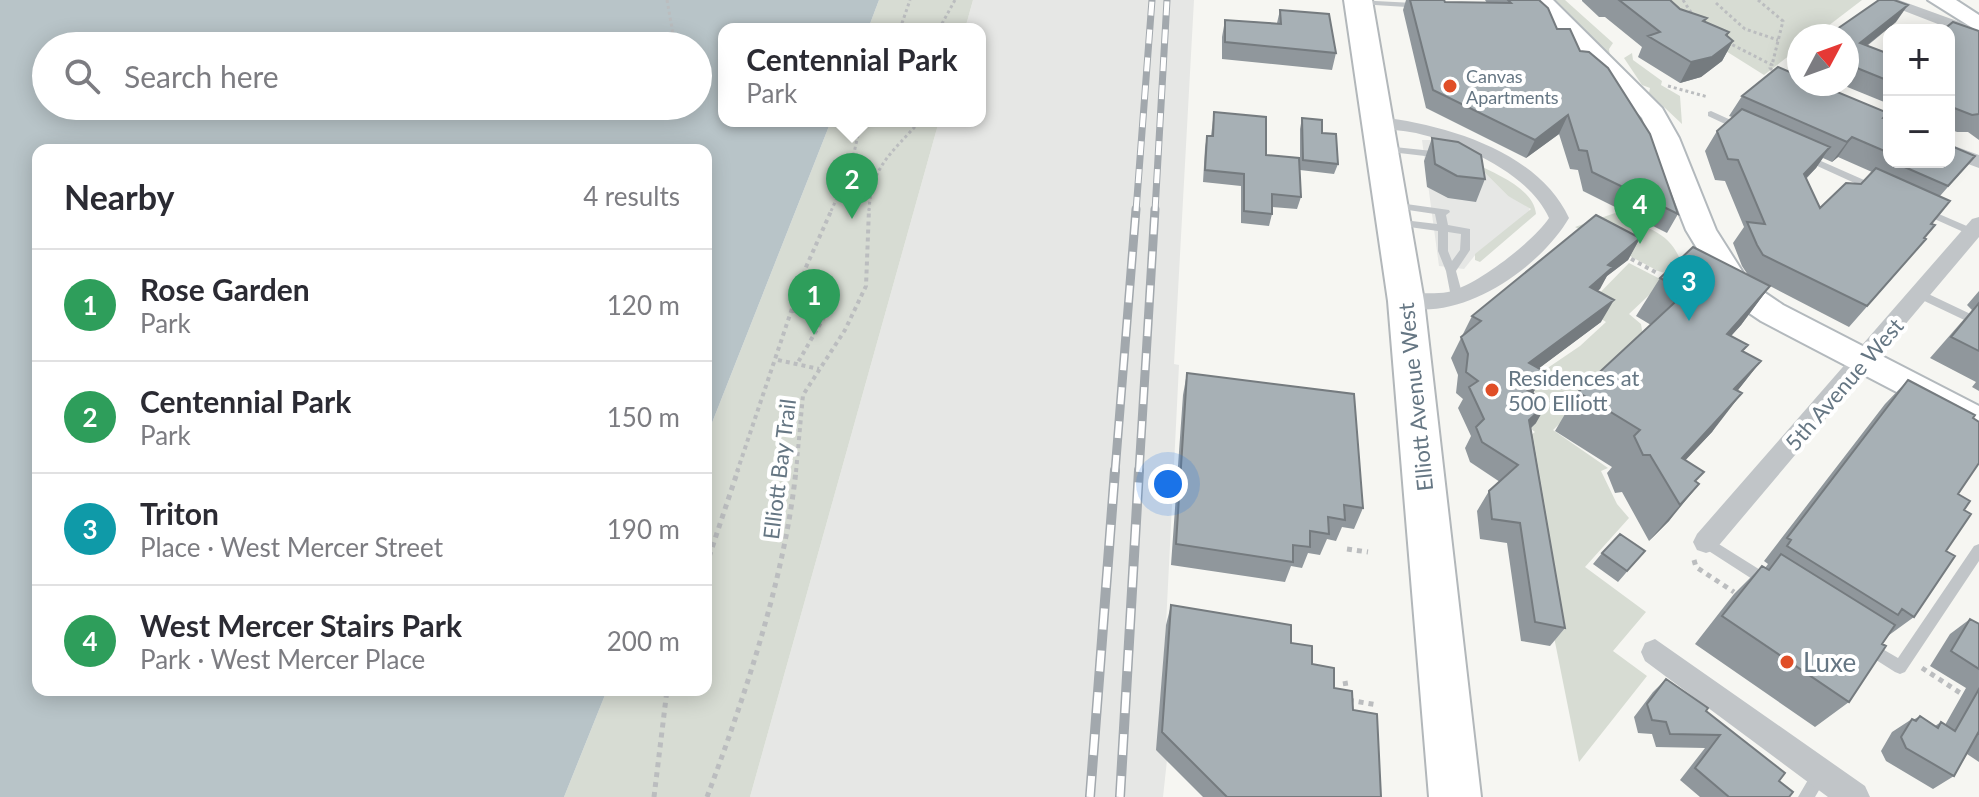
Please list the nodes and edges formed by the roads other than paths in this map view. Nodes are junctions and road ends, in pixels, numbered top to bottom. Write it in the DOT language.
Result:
graph roads {
  1 [pos="1540,0"];
  2 [pos="1884,0"];
  3 [pos="1940,0"];
  4 [pos="1358,1"];
  5 [pos="1402,2"];
  6 [pos="1430,2"];
  7 [pos="1414,3"];
  8 [pos="1979,25"];
  9 [pos="1979,35"];
  10 [pos="1711,114"];
  11 [pos="1753,133"];
  12 [pos="1382,136"];
  13 [pos="1795,152"];
  14 [pos="1955,152"];
  15 [pos="1452,159"];
  16 [pos="1979,162"];
  17 [pos="1893,196"];
  18 [pos="1907,203"];
  19 [pos="1393,214"];
  20 [pos="1443,228"];
  21 [pos="1976,228"];
  22 [pos="1451,271"];
  23 [pos="1920,294"];
  24 [pos="1457,297"];
  25 [pos="1406,301"];
  26 [pos="1979,323"];
  27 [pos="1864,361"];
  28 [pos="1979,422"];
  29 [pos="1703,547"];
  30 [pos="1979,550"];
  31 [pos="1780,589"];
  32 [pos="1860,641"];
  33 [pos="1655,652"];
  34 [pos="1814,785"];
  35 [pos="1455,797"];
  36 [pos="1854,797"];
  1 -- 27 [label="main road"];
  2 -- 9 [label="street"];
  3 -- 8 [label="main road"];
  4 -- 5 [label="lane"];
  4 -- 12 [label="main road, Elliott Avenue West"];
  5 -- 7 [label="lane"];
  6 -- 7 [label="lane"];
  10 -- 11 [label="lane"];
  12 -- 15 [label="lane"];
  12 -- 19 [label="main road, Elliott Avenue West"];
  12 -- 24 [label="street"];
  13 -- 17 [label="lane"];
  14 -- 16 [label="street"];
  18 -- 21 [label="lane"];
  19 -- 20 [label="lane"];
  19 -- 20 [label="lane"];
  19 -- 25 [label="main road, Elliott Avenue West"];
  20 -- 22 [label="lane"];
  20 -- 22 [label="lane"];
  21 -- 23 [label="street, 5th Avenue West"];
  22 -- 24 [label="lane"];
  23 -- 26 [label="lane"];
  23 -- 27 [label="street, 5th Avenue West"];
  24 -- 25 [label="street"];
  25 -- 35 [label="main road, Elliott Avenue West"];
  27 -- 28 [label="main road"];
  27 -- 29 [label="street, 5th Avenue West"];
  29 -- 31 [label="lane"];
  30 -- 32 [label="lane"];
  33 -- 34 [label="street"];
  34 -- 36 [label="street"];
}
